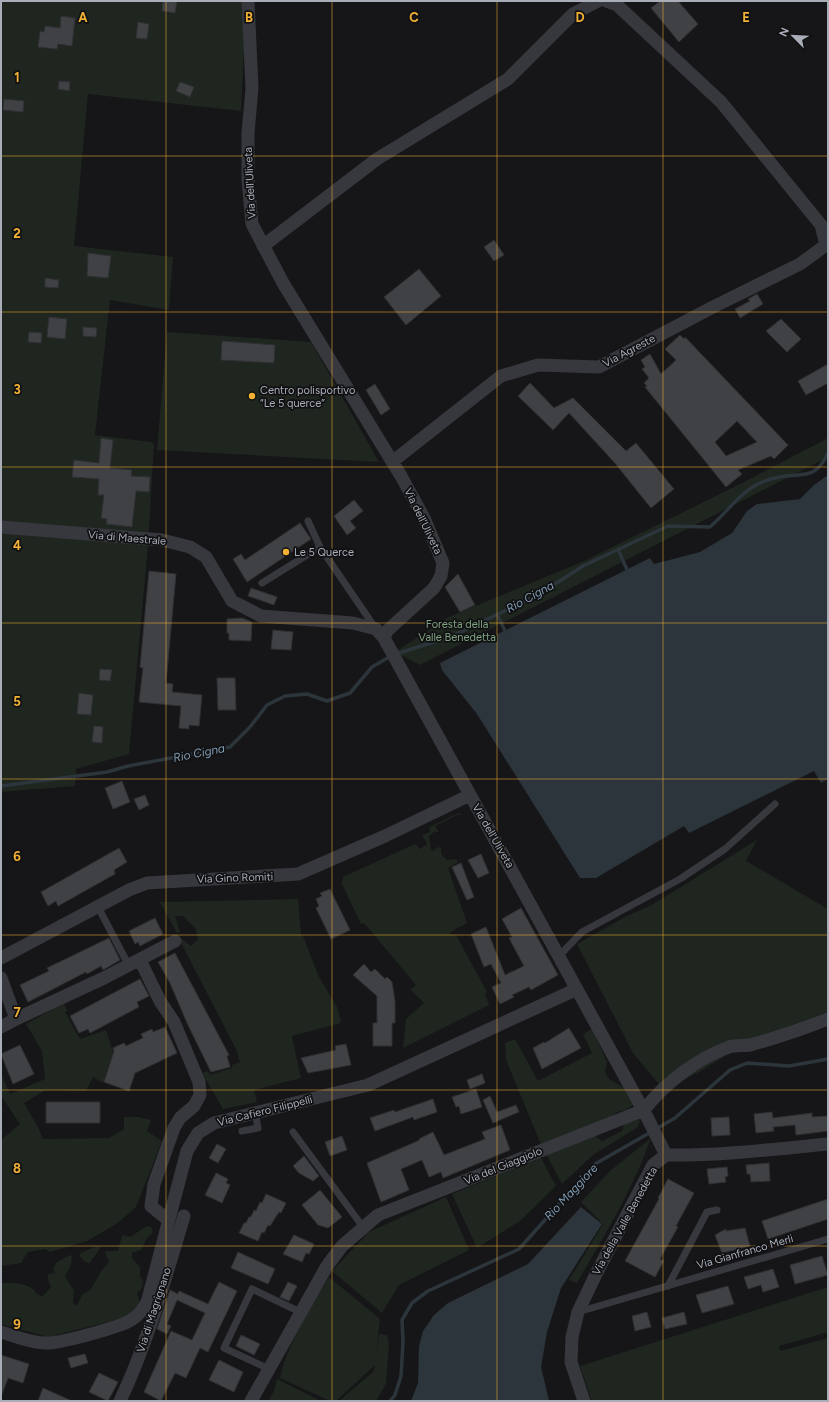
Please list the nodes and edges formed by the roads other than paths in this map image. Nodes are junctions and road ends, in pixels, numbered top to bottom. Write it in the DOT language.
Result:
graph roads {
  1 [pos="248,1"];
  2 [pos="598,1"];
  3 [pos="606,1"];
  4 [pos="827,245"];
  5 [pos="263,246"];
  6 [pos="392,462"];
  7 [pos="308,521"];
  8 [pos="1,527"];
  9 [pos="320,547"];
  10 [pos="262,583"];
  11 [pos="383,638"];
  12 [pos="470,795"];
  13 [pos="775,804"];
  14 [pos="98,907"];
  15 [pos="175,941"];
  16 [pos="559,956"];
  17 [pos="1,958"];
  18 [pos="134,963"];
  19 [pos="1,978"];
  20 [pos="577,989"];
  21 [pos="16,1019"];
  22 [pos="828,1019"];
  23 [pos="1,1027"];
  24 [pos="255,1112"];
  25 [pos="646,1114"];
  26 [pos="242,1131"];
  27 [pos="293,1132"];
  28 [pos="828,1144"];
  29 [pos="666,1154"];
  30 [pos="717,1210"];
  31 [pos="184,1216"];
  32 [pos="168,1220"];
  33 [pos="363,1227"];
  34 [pos="828,1239"];
  35 [pos="668,1286"];
  36 [pos="300,1312"];
  37 [pos="578,1312"];
  38 [pos="1,1332"];
  39 [pos="269,1369"];
  40 [pos="120,1401"];
  41 [pos="251,1401"];
  42 [pos="584,1401"];
  1 -- 5 [label="street, Via dell'Uliveta"];
  2 -- 5 [label="street"];
  3 -- 4 [label="street"];
  4 -- 6 [label="street, Via Agreste"];
  5 -- 6 [label="street, Via dell'Uliveta"];
  6 -- 11 [label="street, Via dell'Uliveta"];
  7 -- 9 [label="lane"];
  8 -- 11 [label="street, Via di Maestrale"];
  9 -- 10 [label="lane"];
  9 -- 11 [label="lane"];
  11 -- 12 [label="street, Via dell'Uliveta"];
  12 -- 14 [label="street, Via Gino Romiti"];
  12 -- 16 [label="street, Via dell'Uliveta"];
  13 -- 16 [label="lane"];
  14 -- 17 [label="street, Via Gino Romiti"];
  14 -- 18 [label="lane"];
  15 -- 18 [label="street"];
  16 -- 20 [label="street, Via dell'Uliveta"];
  18 -- 21 [label="street"];
  18 -- 32 [label="street"];
  19 -- 21 [label="street"];
  20 -- 24 [label="street, Via Cafiero Filippelli"];
  20 -- 25 [label="street, Via dell'Uliveta"];
  21 -- 23 [label="street"];
  22 -- 25 [label="street"];
  24 -- 26 [label="lane"];
  24 -- 32 [label="street, Via Cafiero Filippelli"];
  25 -- 29 [label="street, Via dell'Uliveta"];
  25 -- 33 [label="street, Via del Giaggiolo"];
  27 -- 33 [label="lane"];
  28 -- 29 [label="street"];
  29 -- 37 [label="street, Via della Valle Benedetta"];
  30 -- 35 [label="lane, Via Gianfranco Merli"];
  31 -- 40 [label="street, Via di Magrignano"];
  32 -- 38 [label="street, Via Cafiero Filippelli"];
  33 -- 36 [label="street, Via del Giaggiolo"];
  34 -- 35 [label="lane, Via Gianfranco Merli"];
  35 -- 37 [label="lane, Via Gianfranco Merli"];
  36 -- 39 [label="street, Via del Giaggiolo"];
  36 -- 39 [label="lane"];
  37 -- 42 [label="street, Via della Valle Benedetta"];
  39 -- 41 [label="street, Via del Giaggiolo"];
}
